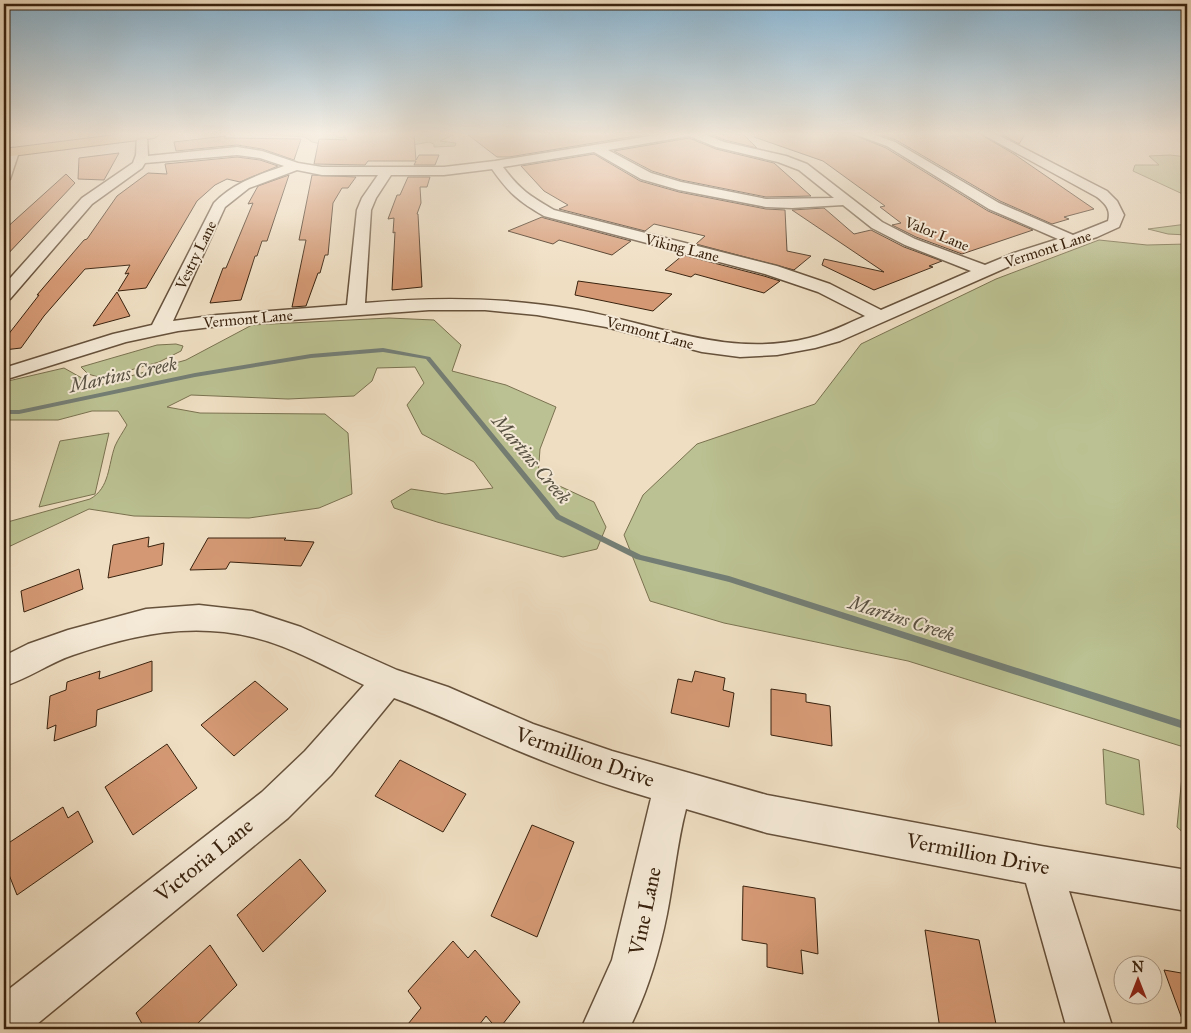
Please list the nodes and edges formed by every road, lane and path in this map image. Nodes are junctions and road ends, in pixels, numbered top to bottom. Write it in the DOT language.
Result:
graph roads {
  1 [pos="112,182"];
  2 [pos="252,182"];
  3 [pos="379,182"];
  4 [pos="508,182"];
  5 [pos="666,182"];
  6 [pos="823,182"];
  7 [pos="954,182"];
  8 [pos="1081,182"];
  9 [pos="847,201"];
  10 [pos="1072,240"];
  11 [pos="984,271"];
  12 [pos="4,294"];
  13 [pos="355,310"];
  14 [pos="881,317"];
  15 [pos="160,328"];
  16 [pos="4,374"];
  17 [pos="4,672"];
  18 [pos="388,681"];
  19 [pos="674,787"];
  20 [pos="1041,866"];
  21 [pos="1187,891"];
  22 [pos="4,1022"];
  23 [pos="604,1029"];
  24 [pos="1090,1029"];
  1 -- 12 [label="street"];
  2 -- 15 [label="street, Vestry Lane"];
  3 -- 13 [label="street"];
  4 -- 14 [label="street, Viking Lane"];
  5 -- 9 [label="street"];
  6 -- 9 [label="street, Valor Lane"];
  7 -- 10 [label="street"];
  8 -- 10 [label="street, Vermont Lane"];
  9 -- 11 [label="street, Valor Lane"];
  10 -- 11 [label="street, Vermont Lane"];
  11 -- 14 [label="street, Vermont Lane"];
  13 -- 14 [label="street, Vermont Lane"];
  13 -- 15 [label="street, Vermont Lane"];
  15 -- 16 [label="street, Vermont Lane"];
  17 -- 18 [label="street, Vermillion Drive"];
  18 -- 19 [label="street, Vermillion Drive"];
  18 -- 22 [label="street, Victoria Lane"];
  19 -- 20 [label="street, Vermillion Drive"];
  19 -- 23 [label="street, Vine Lane"];
  20 -- 21 [label="street, Vermillion Drive"];
  20 -- 24 [label="street"];
}
